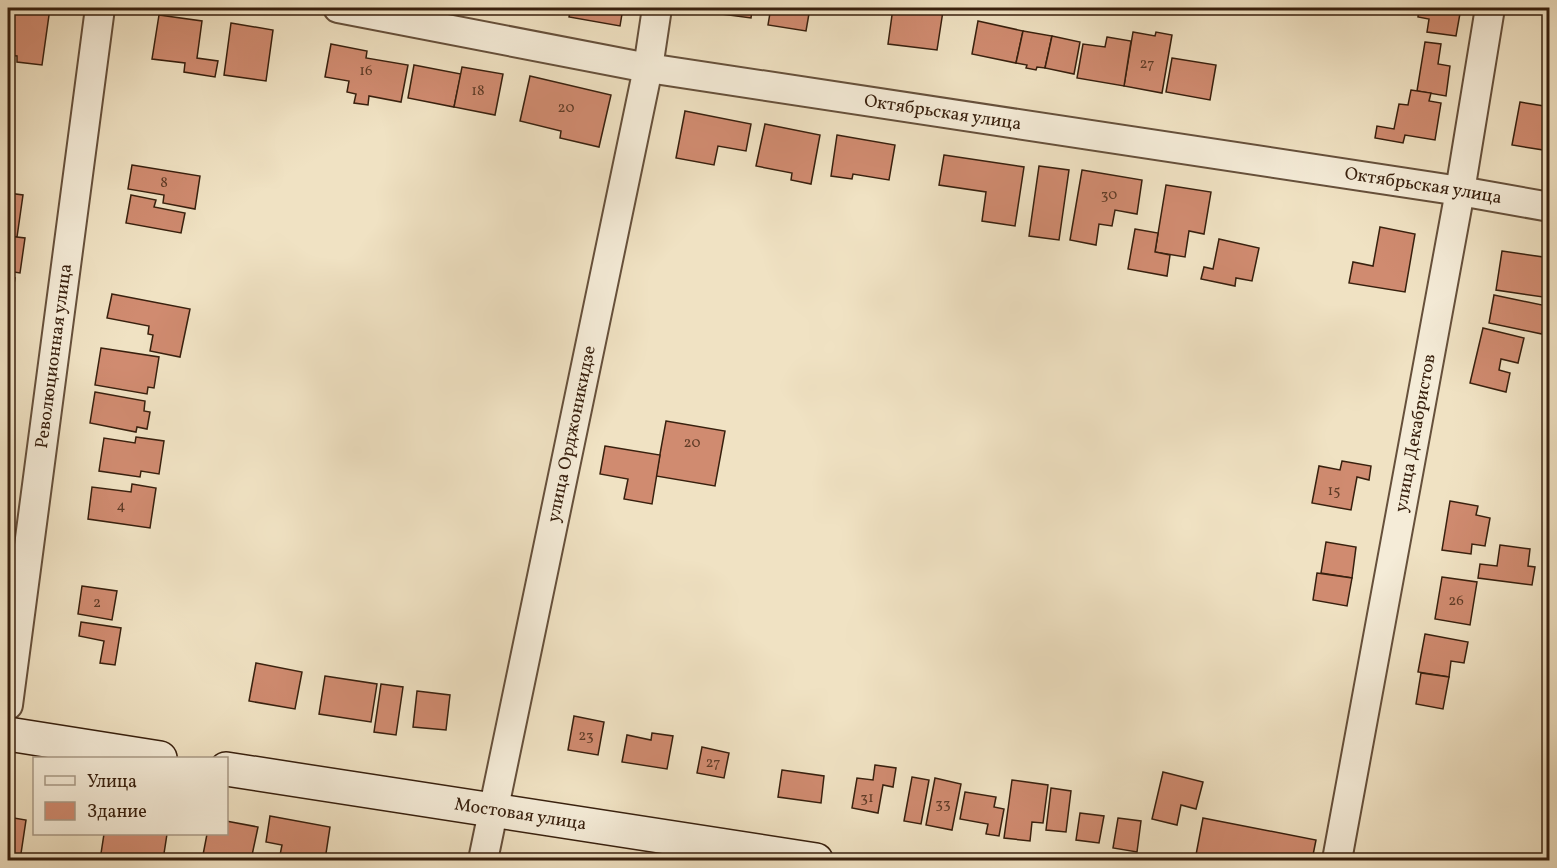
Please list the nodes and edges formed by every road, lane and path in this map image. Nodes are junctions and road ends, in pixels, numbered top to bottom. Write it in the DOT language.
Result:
graph roads {
  1 [pos="100,8"];
  2 [pos="338,8"];
  3 [pos="657,8"];
  4 [pos="1490,8"];
  5 [pos="648,68"];
  6 [pos="1460,191"];
  7 [pos="1550,207"];
  8 [pos="8,705"];
  9 [pos="8,734"];
  10 [pos="148,757"];
  11 [pos="228,769"];
  12 [pos="493,812"];
  13 [pos="483,861"];
  14 [pos="816,861"];
  15 [pos="1337,861"];
  1 -- 8 [label="street, Революционная улица"];
  2 -- 5 [label="street, Октябрьская улица"];
  3 -- 5 [label="street, улица Орджоникидзе"];
  4 -- 6 [label="street, улица Декабристов"];
  5 -- 6 [label="street, Октябрьская улица"];
  5 -- 12 [label="street, улица Орджоникидзе"];
  6 -- 7 [label="street, Октябрьская улица"];
  6 -- 15 [label="street, улица Декабристов"];
  9 -- 10 [label="street"];
  11 -- 12 [label="street, Мостовая улица"];
  12 -- 13 [label="street, улица Орджоникидзе"];
  12 -- 14 [label="street, Мостовая улица"];
}
